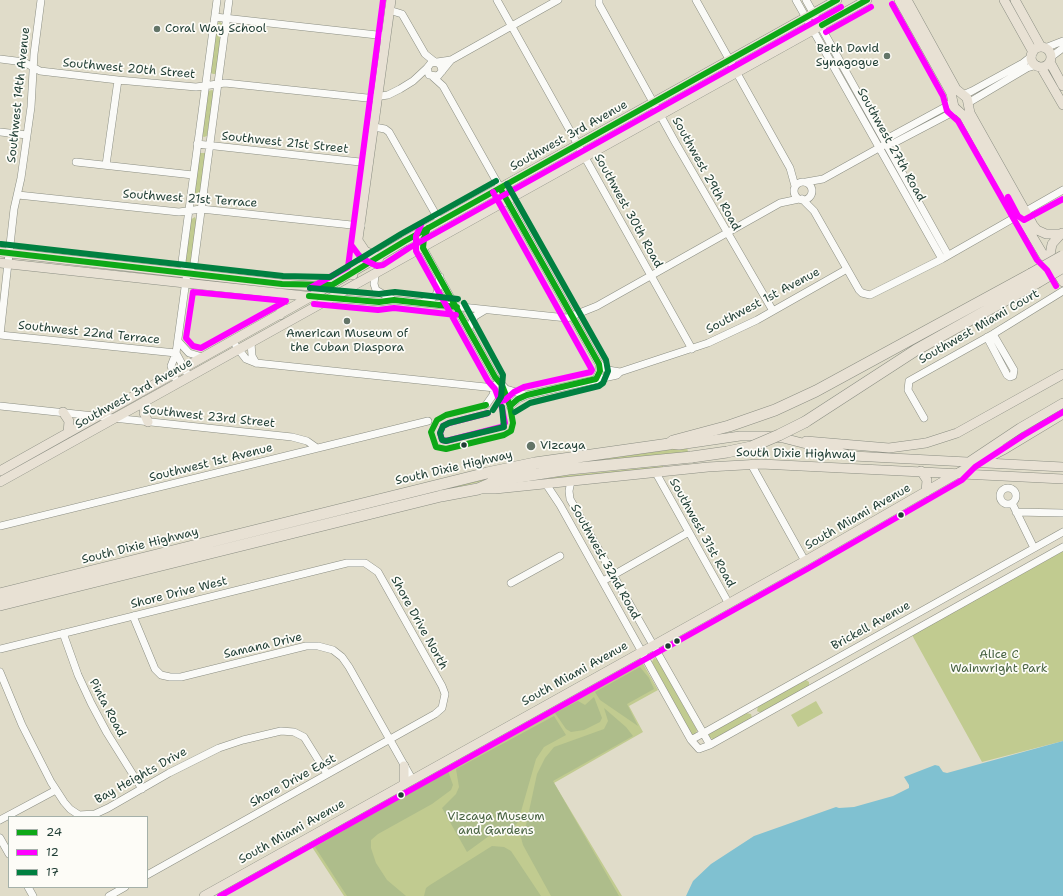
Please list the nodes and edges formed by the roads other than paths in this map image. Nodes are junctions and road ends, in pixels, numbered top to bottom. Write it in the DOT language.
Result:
graph roads {
  1 [pos="41,0"];
  2 [pos="217,0"];
  3 [pos="229,0"];
  4 [pos="391,0"];
  5 [pos="497,0"];
  6 [pos="558,0"];
  7 [pos="696,0"];
  8 [pos="796,0"];
  9 [pos="806,0"];
  10 [pos="837,0"];
  11 [pos="867,0"];
  12 [pos="899,0"];
  13 [pos="907,0"];
  14 [pos="1004,0"];
  15 [pos="1015,0"];
  16 [pos="597,1"];
  17 [pos="389,10"];
  18 [pos="810,15"];
  19 [pos="215,17"];
  20 [pos="227,18"];
  21 [pos="512,26"];
  22 [pos="817,28"];
  23 [pos="386,36"];
  24 [pos="1063,41"];
  25 [pos="1063,48"];
  26 [pos="1038,51"];
  27 [pos="425,54"];
  28 [pos="0,59"];
  29 [pos="1051,59"];
  30 [pos="452,60"];
  31 [pos="730,60"];
  32 [pos="436,62"];
  33 [pos="1039,66"];
  34 [pos="33,67"];
  35 [pos="427,67"];
  36 [pos="441,72"];
  37 [pos="736,73"];
  38 [pos="432,77"];
  39 [pos="118,80"];
  40 [pos="413,81"];
  41 [pos="218,83"];
  42 [pos="206,86"];
  43 [pos="443,86"];
  44 [pos="1063,86"];
  45 [pos="963,95"];
  46 [pos="378,97"];
  47 [pos="953,100"];
  48 [pos="654,102"];
  49 [pos="1063,105"];
  50 [pos="963,107"];
  51 [pos="661,115"];
  52 [pos="374,127"];
  53 [pos="0,132"];
  54 [pos="27,135"];
  55 [pos="198,144"];
  56 [pos="578,145"];
  57 [pos="883,145"];
  58 [pos="210,146"];
  59 [pos="585,158"];
  60 [pos="76,162"];
  61 [pos="369,162"];
  62 [pos="106,165"];
  63 [pos="790,168"];
  64 [pos="193,175"];
  65 [pos="823,179"];
  66 [pos="804,182"];
  67 [pos="795,187"];
  68 [pos="500,188"];
  69 [pos="1063,190"];
  70 [pos="811,193"];
  71 [pos="18,195"];
  72 [pos="801,199"];
  73 [pos="507,201"];
  74 [pos="780,203"];
  75 [pos="201,209"];
  76 [pos="189,211"];
  77 [pos="814,211"];
  78 [pos="1023,213"];
  79 [pos="440,222"];
  80 [pos="361,226"];
  81 [pos="428,228"];
  82 [pos="727,233"];
  83 [pos="1062,233"];
  84 [pos="359,242"];
  85 [pos="423,248"];
  86 [pos="0,252"];
  87 [pos="10,254"];
  88 [pos="1063,256"];
  89 [pos="945,257"];
  90 [pos="379,258"];
  91 [pos="4,263"];
  92 [pos="847,268"];
  93 [pos="355,272"];
  94 [pos="187,273"];
  95 [pos="1060,274"];
  96 [pos="375,275"];
  97 [pos="651,275"];
  98 [pos="440,277"];
  99 [pos="1033,278"];
  100 [pos="186,283"];
  101 [pos="332,285"];
  102 [pos="1063,291"];
  103 [pos="344,292"];
  104 [pos="277,293"];
  105 [pos="312,296"];
  106 [pos="331,298"];
  107 [pos="394,300"];
  108 [pos="421,303"];
  109 [pos="457,307"];
  110 [pos="485,310"];
  111 [pos="773,311"];
  112 [pos="280,315"];
  113 [pos="572,317"];
  114 [pos="469,328"];
  115 [pos="0,335"];
  116 [pos="990,336"];
  117 [pos="233,340"];
  118 [pos="178,341"];
  119 [pos="251,343"];
  120 [pos="692,349"];
  121 [pos="238,350"];
  122 [pos="176,353"];
  123 [pos="202,358"];
  124 [pos="256,363"];
  125 [pos="599,364"];
  126 [pos="184,368"];
  127 [pos="620,372"];
  128 [pos="172,374"];
  129 [pos="1063,374"];
  130 [pos="189,377"];
  131 [pos="495,377"];
  132 [pos="596,379"];
  133 [pos="178,383"];
  134 [pos="495,388"];
  135 [pos="527,395"];
  136 [pos="145,401"];
  137 [pos="1063,403"];
  138 [pos="486,405"];
  139 [pos="0,406"];
  140 [pos="510,406"];
  141 [pos="63,412"];
  142 [pos="1063,414"];
  143 [pos="97,417"];
  144 [pos="114,418"];
  145 [pos="924,418"];
  146 [pos="428,421"];
  147 [pos="148,422"];
  148 [pos="68,433"];
  149 [pos="787,439"];
  150 [pos="669,444"];
  151 [pos="317,448"];
  152 [pos="1006,449"];
  153 [pos="970,461"];
  154 [pos="982,462"];
  155 [pos="1005,463"];
  156 [pos="751,464"];
  157 [pos="1063,467"];
  158 [pos="2,468"];
  159 [pos="921,472"];
  160 [pos="656,473"];
  161 [pos="958,473"];
  162 [pos="1063,479"];
  163 [pos="571,481"];
  164 [pos="0,482"];
  165 [pos="546,484"];
  166 [pos="478,488"];
  167 [pos="926,492"];
  168 [pos="1012,503"];
  169 [pos="1016,512"];
  170 [pos="1063,513"];
  171 [pos="0,526"];
  172 [pos="689,532"];
  173 [pos="1063,532"];
  174 [pos="1063,547"];
  175 [pos="1034,548"];
  176 [pos="560,556"];
  177 [pos="805,561"];
  178 [pos="365,563"];
  179 [pos="613,575"];
  180 [pos="603,581"];
  181 [pos="511,583"];
  182 [pos="974,583"];
  183 [pos="0,594"];
  184 [pos="980,594"];
  185 [pos="729,604"];
  186 [pos="0,605"];
  187 [pos="923,611"];
  188 [pos="133,616"];
  189 [pos="930,622"];
  190 [pos="63,633"];
  191 [pos="653,645"];
  192 [pos="0,649"];
  193 [pos="643,651"];
  194 [pos="0,672"];
  195 [pos="808,675"];
  196 [pos="814,687"];
  197 [pos="444,700"];
  198 [pos="751,707"];
  199 [pos="758,719"];
  200 [pos="702,734"];
  201 [pos="389,739"];
  202 [pos="691,740"];
  203 [pos="710,746"];
  204 [pos="404,766"];
  205 [pos="327,774"];
  206 [pos="408,782"];
  207 [pos="142,789"];
  208 [pos="56,790"];
  209 [pos="0,820"];
  210 [pos="0,838"];
  211 [pos="8,852"];
  212 [pos="148,874"];
  213 [pos="124,888"];
  214 [pos="109,896"];
  215 [pos="204,896"];
  1 -- 34 [label="street, Southwest 14th Avenue"];
  2 -- 19 [label="street"];
  3 -- 20 [label="street"];
  4 -- 17 [label="main road"];
  5 -- 21 [label="street, Southwest 30th Road"];
  6 -- 21 [label="street"];
  7 -- 31 [label="street"];
  8 -- 18 [label="street, Southwest 27th Road"];
  9 -- 18 [label="street, Southwest 27th Road"];
  10 -- 18 [label="main road, Southwest 3rd Avenue"];
  11 -- 22 [label="main road, Southwest 3rd Avenue"];
  12 -- 47 [label="main road"];
  13 -- 45 [label="main road"];
  14 -- 26 [label="main road"];
  15 -- 26 [label="main road"];
  16 -- 48 [label="street, Southwest 29th Road"];
  17 -- 23 [label="main road"];
  17 -- 27 [label="street"];
  18 -- 22 [label="street, Southwest 27th Road"];
  18 -- 31 [label="main road, Southwest 3rd Avenue"];
  19 -- 20 [label="street"];
  19 -- 42 [label="street"];
  20 -- 23 [label="street"];
  20 -- 41 [label="street"];
  21 -- 30 [label="street"];
  21 -- 56 [label="street, Southwest 30th Road"];
  22 -- 37 [label="main road, Southwest 3rd Avenue"];
  22 -- 57 [label="street, Southwest 27th Road"];
  23 -- 46 [label="main road"];
  24 -- 26 [label="street"];
  25 -- 29 [label="street"];
  26 -- 29 [label="main road"];
  26 -- 33 [label="main road"];
  26 -- 45 [label="street"];
  27 -- 32 [label="street"];
  27 -- 35 [label="street"];
  28 -- 34 [label="street, Southwest 20th Street"];
  29 -- 33 [label="main road"];
  29 -- 44 [label="main road"];
  30 -- 32 [label="street"];
  30 -- 36 [label="street"];
  31 -- 37 [label="street"];
  31 -- 48 [label="main road, Southwest 3rd Avenue"];
  32 -- 35 [label="street"];
  32 -- 36 [label="street"];
  33 -- 49 [label="main road"];
  33 -- 50 [label="street"];
  34 -- 39 [label="street, Southwest 20th Street"];
  34 -- 54 [label="street, Southwest 14th Avenue"];
  35 -- 38 [label="street"];
  35 -- 40 [label="street"];
  36 -- 38 [label="street"];
  36 -- 43 [label="street"];
  37 -- 51 [label="main road, Southwest 3rd Avenue"];
  37 -- 63 [label="street"];
  38 -- 40 [label="street"];
  38 -- 43 [label="street"];
  39 -- 42 [label="street, Southwest 20th Street"];
  39 -- 62 [label="street"];
  40 -- 46 [label="street, Southwest 20th Street"];
  41 -- 42 [label="street, Southwest 20th Street"];
  41 -- 46 [label="street, Southwest 20th Street"];
  41 -- 58 [label="street"];
  42 -- 55 [label="street"];
  43 -- 68 [label="street"];
  45 -- 47 [label="main road"];
  45 -- 50 [label="main road"];
  46 -- 52 [label="main road"];
  47 -- 50 [label="main road"];
  47 -- 57 [label="street"];
  48 -- 51 [label="street, Southwest 29th Road"];
  48 -- 56 [label="main road, Southwest 3rd Avenue"];
  50 -- 57 [label="street"];
  50 -- 78 [label="main road"];
  51 -- 59 [label="main road, Southwest 3rd Avenue"];
  51 -- 82 [label="street, Southwest 29th Road"];
  52 -- 61 [label="main road"];
  52 -- 79 [label="street"];
  53 -- 54 [label="street"];
  54 -- 71 [label="street, Southwest 14th Avenue"];
  55 -- 58 [label="street, Southwest 21st Street"];
  55 -- 64 [label="street"];
  56 -- 59 [label="street, Southwest 30th Road"];
  56 -- 68 [label="main road, Southwest 3rd Avenue"];
  57 -- 65 [label="street"];
  57 -- 89 [label="street, Southwest 27th Road"];
  58 -- 61 [label="street, Southwest 21st Street"];
  58 -- 75 [label="street"];
  59 -- 73 [label="main road, Southwest 3rd Avenue"];
  59 -- 97 [label="street, Southwest 30th Road"];
  60 -- 62 [label="street"];
  61 -- 80 [label="main road"];
  62 -- 64 [label="street"];
  63 -- 66 [label="street"];
  63 -- 67 [label="street"];
  64 -- 76 [label="street"];
  65 -- 66 [label="street"];
  65 -- 70 [label="street"];
  66 -- 67 [label="street"];
  66 -- 70 [label="street"];
  67 -- 72 [label="street"];
  67 -- 74 [label="street"];
  68 -- 73 [label="street"];
  68 -- 79 [label="main road, Southwest 3rd Avenue"];
  69 -- 78 [label="street"];
  70 -- 72 [label="street"];
  70 -- 77 [label="street"];
  71 -- 76 [label="street, Southwest 21st Terrace"];
  71 -- 87 [label="street, Southwest 14th Avenue"];
  72 -- 74 [label="street"];
  72 -- 77 [label="street"];
  73 -- 85 [label="main road, Southwest 3rd Avenue"];
  73 -- 113 [label="street"];
  74 -- 82 [label="street"];
  75 -- 76 [label="street, Southwest 21st Terrace"];
  75 -- 80 [label="street, Southwest 21st Terrace"];
  75 -- 94 [label="street"];
  76 -- 94 [label="street"];
  77 -- 92 [label="street"];
  78 -- 83 [label="main road"];
  78 -- 89 [label="street"];
  78 -- 95 [label="main road"];
  79 -- 81 [label="main road, Southwest 3rd Avenue"];
  80 -- 84 [label="main road"];
  81 -- 85 [label="main road"];
  81 -- 90 [label="main road, Southwest 3rd Avenue"];
  82 -- 97 [label="street"];
  82 -- 111 [label="street, Southwest 29th Road"];
  83 -- 95 [label="main road"];
  84 -- 90 [label="main road"];
  84 -- 93 [label="main road"];
  85 -- 96 [label="main road, Southwest 3rd Avenue"];
  85 -- 98 [label="street"];
  86 -- 87 [label="main road"];
  87 -- 91 [label="street, Southwest 14th Avenue"];
  87 -- 94 [label="main road"];
  88 -- 99 [label="highway, bridge"];
  89 -- 92 [label="street"];
  90 -- 93 [label="main road, Southwest 3rd Avenue"];
  91 -- 100 [label="main road"];
  91 -- 115 [label="street, Southwest 14th Avenue"];
  92 -- 111 [label="street, Southwest 1st Avenue"];
  93 -- 101 [label="main road, Southwest 3rd Avenue"];
  93 -- 103 [label="main road"];
  94 -- 100 [label="street"];
  94 -- 101 [label="main road"];
  95 -- 99 [label="highway, bridge"];
  96 -- 103 [label="main road, Southwest 3rd Avenue"];
  96 -- 107 [label="street"];
  97 -- 113 [label="street"];
  97 -- 120 [label="street, Southwest 30th Road"];
  98 -- 108 [label="street"];
  98 -- 109 [label="street"];
  99 -- 150 [label="highway"];
  99 -- 166 [label="highway, bridge"];
  100 -- 104 [label="main road"];
  100 -- 118 [label="street"];
  101 -- 105 [label="main road, Southwest 3rd Avenue"];
  102 -- 116 [label="street, Southwest Miami Court"];
  103 -- 106 [label="main road, Southwest 3rd Avenue"];
  104 -- 105 [label="main road"];
  104 -- 112 [label="main road"];
  105 -- 106 [label="main road"];
  105 -- 112 [label="main road, Southwest 3rd Avenue"];
  106 -- 107 [label="street"];
  106 -- 119 [label="main road, Southwest 3rd Avenue"];
  107 -- 108 [label="street"];
  108 -- 109 [label="street"];
  109 -- 110 [label="street"];
  109 -- 114 [label="street"];
  110 -- 113 [label="street"];
  110 -- 114 [label="street"];
  111 -- 120 [label="street, Southwest 1st Avenue"];
  112 -- 117 [label="main road, Southwest 3rd Avenue"];
  113 -- 125 [label="street"];
  114 -- 131 [label="street"];
  115 -- 122 [label="street, Southwest 22nd Terrace"];
  116 -- 116 [label="street"];
  116 -- 145 [label="street, Southwest Miami Court"];
  117 -- 121 [label="street"];
  117 -- 123 [label="main road, Southwest 3rd Avenue"];
  118 -- 122 [label="street"];
  118 -- 123 [label="street"];
  119 -- 121 [label="main road, Southwest 3rd Avenue"];
  119 -- 124 [label="street"];
  120 -- 127 [label="street, Southwest 1st Avenue"];
  121 -- 124 [label="street"];
  121 -- 130 [label="main road, Southwest 3rd Avenue"];
  122 -- 126 [label="street"];
  122 -- 128 [label="street"];
  123 -- 126 [label="main road, Southwest 3rd Avenue"];
  124 -- 134 [label="street"];
  125 -- 127 [label="street"];
  125 -- 132 [label="street"];
  126 -- 128 [label="main road, Southwest 3rd Avenue"];
  126 -- 130 [label="street"];
  127 -- 132 [label="street, Southwest 1st Avenue"];
  128 -- 133 [label="street"];
  128 -- 143 [label="main road, Southwest 3rd Avenue"];
  129 -- 149 [label="main road"];
  130 -- 133 [label="main road, Southwest 3rd Avenue"];
  131 -- 134 [label="street"];
  131 -- 135 [label="street, Southwest 1st Avenue"];
  132 -- 135 [label="street, Southwest 1st Avenue"];
  133 -- 136 [label="main road, Southwest 3rd Avenue"];
  134 -- 138 [label="street"];
  135 -- 140 [label="street, Southwest 1st Avenue"];
  136 -- 144 [label="main road, Southwest 3rd Avenue"];
  136 -- 147 [label="main road"];
  137 -- 153 [label="main road, South Miami Avenue"];
  139 -- 141 [label="street, Southwest 23rd Street"];
  141 -- 143 [label="street, Southwest 23rd Street"];
  141 -- 148 [label="main road"];
  142 -- 152 [label="main road, South Miami Avenue"];
  143 -- 144 [label="street, Southwest 23rd Street"];
  143 -- 148 [label="main road, Southwest 3rd Avenue"];
  144 -- 147 [label="street, Southwest 23rd Street"];
  144 -- 164 [label="main road, Southwest 3rd Avenue"];
  146 -- 151 [label="street, Southwest 1st Avenue"];
  147 -- 151 [label="street, Southwest 23rd Street"];
  148 -- 158 [label="main road, Southwest 3rd Avenue"];
  149 -- 150 [label="main road, South Dixie Highway"];
  149 -- 153 [label="main road, South Dixie Highway"];
  150 -- 183 [label="highway, South Dixie Highway"];
  151 -- 171 [label="street, Southwest 1st Avenue"];
  152 -- 154 [label="main road, South Miami Avenue"];
  152 -- 155 [label="main road"];
  153 -- 154 [label="main road"];
  153 -- 161 [label="main road, South Miami Avenue"];
  154 -- 155 [label="main road"];
  154 -- 161 [label="main road, South Miami Avenue"];
  155 -- 157 [label="main road"];
  156 -- 159 [label="main road, South Dixie Highway"];
  156 -- 160 [label="main road, South Dixie Highway"];
  156 -- 177 [label="street"];
  159 -- 161 [label="main road, South Dixie Highway"];
  159 -- 167 [label="main road"];
  160 -- 163 [label="main road, South Dixie Highway"];
  160 -- 172 [label="street, Southwest 31st Road"];
  161 -- 162 [label="main road"];
  161 -- 167 [label="main road, South Miami Avenue"];
  163 -- 165 [label="main road, South Dixie Highway"];
  163 -- 179 [label="street, Southwest 32nd Road"];
  165 -- 166 [label="main road, South Dixie Highway"];
  165 -- 180 [label="street, Southwest 32nd Road"];
  166 -- 186 [label="highway, South Dixie Highway"];
  167 -- 177 [label="main road, South Miami Avenue"];
  168 -- 169 [label="street"];
  169 -- 170 [label="street"];
  169 -- 175 [label="street"];
  172 -- 179 [label="street"];
  172 -- 185 [label="street, Southwest 31st Road"];
  173 -- 175 [label="street, Brickell Avenue"];
  174 -- 184 [label="street"];
  175 -- 182 [label="street, Brickell Avenue"];
  176 -- 181 [label="street"];
  177 -- 185 [label="main road, South Miami Avenue"];
  178 -- 188 [label="street, Shore Drive West"];
  178 -- 197 [label="street, Shore Drive North"];
  179 -- 180 [label="street"];
  179 -- 191 [label="street, Southwest 32nd Road"];
  180 -- 193 [label="street, Southwest 32nd Road"];
  182 -- 184 [label="street"];
  182 -- 187 [label="street, Brickell Avenue"];
  184 -- 189 [label="street"];
  185 -- 191 [label="main road, South Miami Avenue"];
  187 -- 189 [label="street"];
  187 -- 195 [label="street, Brickell Avenue"];
  188 -- 190 [label="street, Shore Drive West"];
  188 -- 201 [label="street, Samana Drive"];
  189 -- 196 [label="street"];
  190 -- 192 [label="street, Shore Drive West"];
  190 -- 207 [label="street, Pinta Road"];
  191 -- 193 [label="main road, South Miami Avenue"];
  191 -- 200 [label="street, Southwest 32nd Road"];
  193 -- 202 [label="street, Southwest 32nd Road"];
  193 -- 206 [label="main road, South Miami Avenue"];
  194 -- 208 [label="street, Bay Heights Drive"];
  195 -- 196 [label="street"];
  195 -- 198 [label="street, Brickell Avenue"];
  196 -- 199 [label="street"];
  197 -- 201 [label="street, Shore Drive East"];
  198 -- 199 [label="street"];
  198 -- 200 [label="street, Brickell Avenue"];
  199 -- 203 [label="street"];
  200 -- 202 [label="street, Brickell Avenue"];
  200 -- 203 [label="street, Southwest 32nd Road"];
  201 -- 204 [label="street, Samana Drive"];
  201 -- 205 [label="street, Shore Drive East"];
  202 -- 203 [label="street, Southwest 32nd Road"];
  204 -- 206 [label="main road"];
  205 -- 207 [label="street, Bay Heights Drive"];
  205 -- 212 [label="street, Shore Drive East"];
  206 -- 215 [label="main road, South Miami Avenue"];
  207 -- 208 [label="street, Bay Heights Drive"];
  208 -- 209 [label="street"];
  210 -- 211 [label="street"];
  213 -- 214 [label="street"];
}
